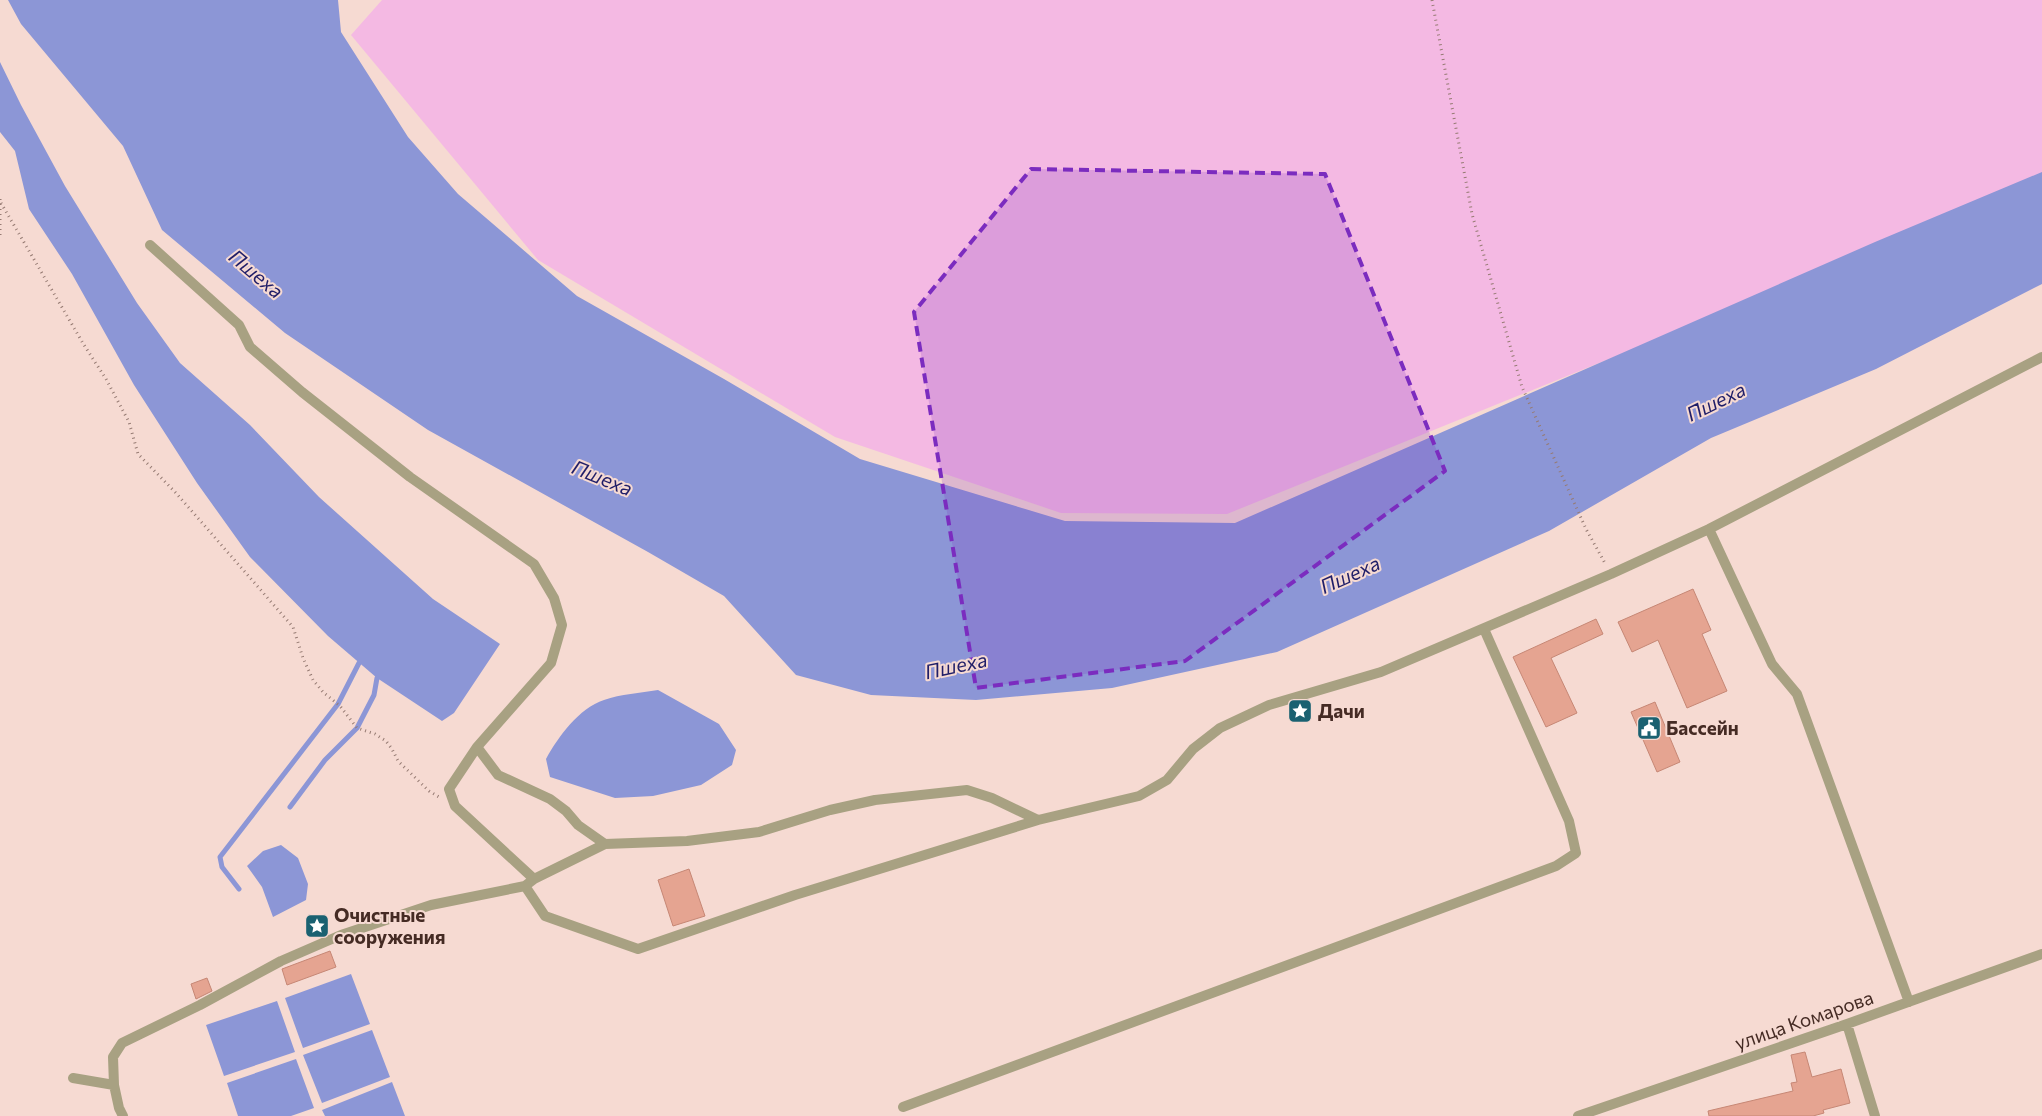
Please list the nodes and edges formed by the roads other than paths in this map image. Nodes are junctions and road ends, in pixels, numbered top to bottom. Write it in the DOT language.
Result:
graph roads {
  1 [pos="150,244"];
  2 [pos="2042,357"];
  3 [pos="1709,529"];
  4 [pos="1484,629"];
  5 [pos="477,747"];
  6 [pos="1038,820"];
  7 [pos="605,844"];
  8 [pos="534,879"];
  9 [pos="525,886"];
  10 [pos="2042,954"];
  11 [pos="1909,1002"];
  12 [pos="1847,1024"];
  13 [pos="73,1078"];
  14 [pos="114,1085"];
  15 [pos="903,1107"];
  16 [pos="123,1116"];
  17 [pos="1578,1116"];
  18 [pos="1875,1116"];
  1 -- 5 [label="lane"];
  2 -- 3 [label="lane"];
  3 -- 4 [label="lane"];
  3 -- 11 [label="lane"];
  4 -- 6 [label="lane"];
  4 -- 15 [label="lane"];
  5 -- 7 [label="lane"];
  5 -- 8 [label="lane"];
  6 -- 7 [label="lane"];
  6 -- 9 [label="lane"];
  7 -- 8 [label="lane"];
  8 -- 9 [label="lane"];
  9 -- 14 [label="lane"];
  10 -- 11 [label="lane, улица Комарова"];
  11 -- 12 [label="lane, улица Комарова"];
  12 -- 17 [label="lane, улица Комарова"];
  12 -- 18 [label="lane"];
  13 -- 14 [label="lane"];
  14 -- 16 [label="lane"];
}
